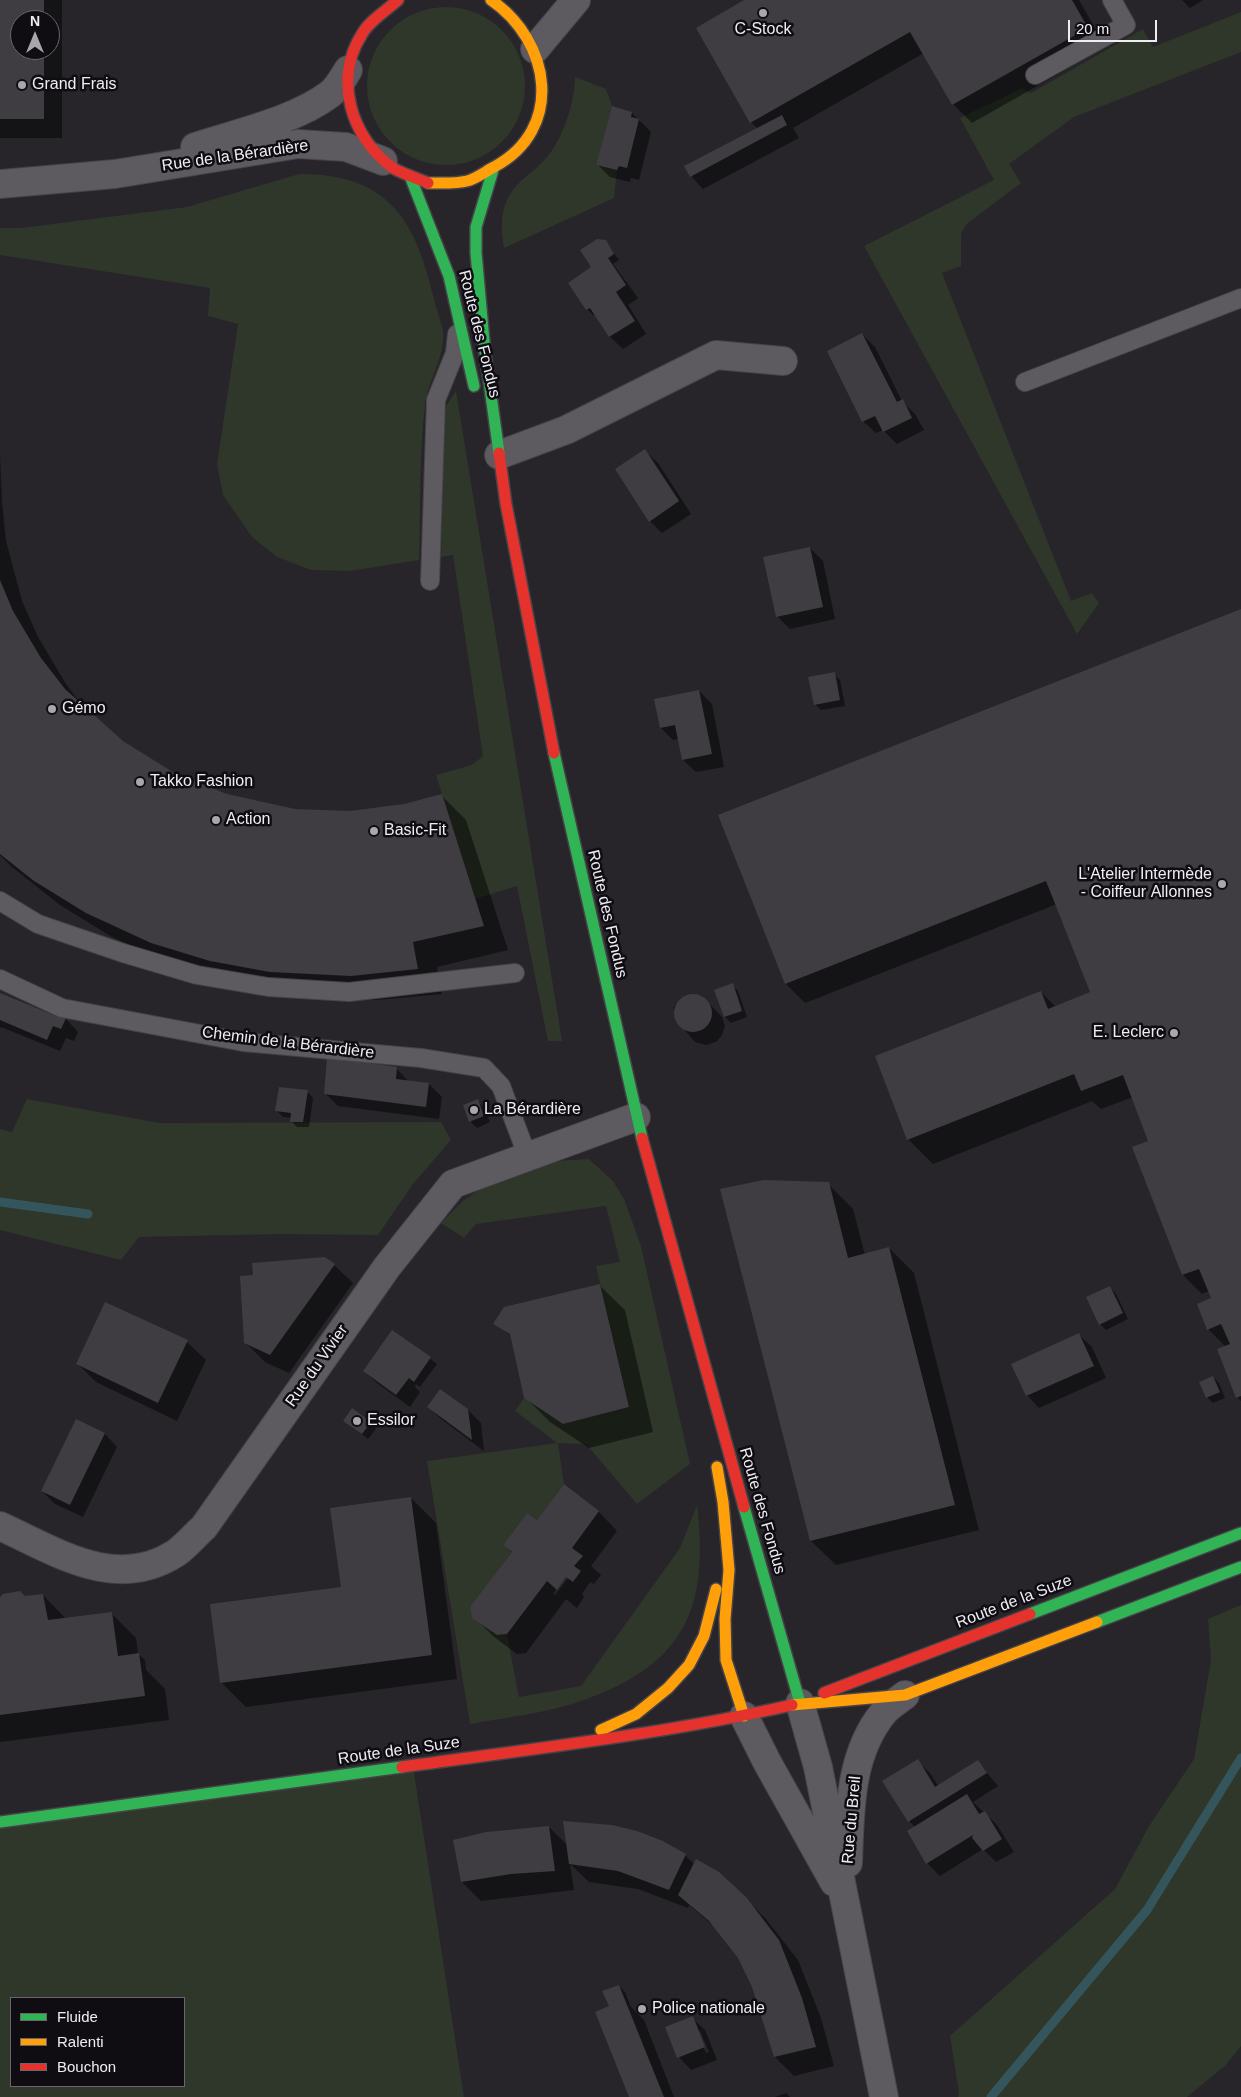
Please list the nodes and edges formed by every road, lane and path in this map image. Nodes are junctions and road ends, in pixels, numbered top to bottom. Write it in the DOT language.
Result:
graph roads {
  1 [pos="398,0"];
  2 [pos="491,0"];
  3 [pos="576,0"];
  4 [pos="1112,0"];
  5 [pos="370,10"];
  6 [pos="365,29"];
  7 [pos="535,49"];
  8 [pos="348,70"];
  9 [pos="1035,75"];
  10 [pos="384,161"];
  11 [pos="493,170"];
  12 [pos="115,174"];
  13 [pos="410,176"];
  14 [pos="0,184"];
  15 [pos="1241,298"];
  16 [pos="459,319"];
  17 [pos="783,361"];
  18 [pos="1025,382"];
  19 [pos="478,401"];
  20 [pos="483,420"];
  21 [pos="499,454"];
  22 [pos="506,504"];
  23 [pos="430,581"];
  24 [pos="0,901"];
  25 [pos="516,973"];
  26 [pos="0,980"];
  27 [pos="636,1117"];
  28 [pos="527,1155"];
  29 [pos="693,1328"];
  30 [pos="709,1425"];
  31 [pos="714,1454"];
  32 [pos="0,1526"];
  33 [pos="1241,1532"];
  34 [pos="726,1538"];
  35 [pos="1241,1567"];
  36 [pos="905,1694"];
  37 [pos="800,1703"];
  38 [pos="744,1716"];
  39 [pos="570,1744"];
  40 [pos="0,1822"];
  41 [pos="846,1902"];
  42 [pos="884,2097"];
  1 -- 6 [label="street"];
  2 -- 7 [label="street"];
  3 -- 7 [label="street"];
  4 -- 9 [label="lane"];
  5 -- 6 [label="street"];
  6 -- 8 [label="street"];
  7 -- 11 [label="street"];
  8 -- 10 [label="street"];
  8 -- 12 [label="street, Rue de la Bérardière"];
  10 -- 12 [label="street, Rue de la Bérardière"];
  10 -- 13 [label="street"];
  11 -- 13 [label="street"];
  11 -- 21 [label="street, Route des Fondus"];
  12 -- 14 [label="street, Rue de la Bérardière"];
  13 -- 16 [label="street, Route des Fondus"];
  15 -- 18 [label="lane"];
  16 -- 19 [label="street, Route des Fondus"];
  16 -- 23 [label="lane"];
  17 -- 21 [label="street"];
  20 -- 22 [label="street, Route des Fondus"];
  21 -- 22 [label="street, Route des Fondus"];
  22 -- 27 [label="street, Route des Fondus"];
  24 -- 25 [label="lane"];
  26 -- 28 [label="lane, Chemin de la Bérardière"];
  27 -- 28 [label="street, Rue du Vivier"];
  27 -- 29 [label="street, Route des Fondus"];
  28 -- 32 [label="street, Rue du Vivier"];
  29 -- 30 [label="street, Route des Fondus"];
  29 -- 37 [label="street, Route des Fondus"];
  31 -- 34 [label="street, Route des Fondus"];
  33 -- 37 [label="street, Route de la Suze"];
  34 -- 38 [label="street, Route des Fondus"];
  34 -- 39 [label="street, Route des Fondus"];
  35 -- 36 [label="street, Route de la Suze"];
  36 -- 37 [label="street, Route de la Suze"];
  36 -- 41 [label="street, Rue du Breil"];
  37 -- 38 [label="street, Route de la Suze"];
  37 -- 41 [label="street, Rue du Breil"];
  38 -- 39 [label="street, Route de la Suze"];
  38 -- 41 [label="street, Rue du Breil"];
  39 -- 40 [label="street, Route de la Suze"];
  41 -- 42 [label="street, Rue du Breil"];
}
